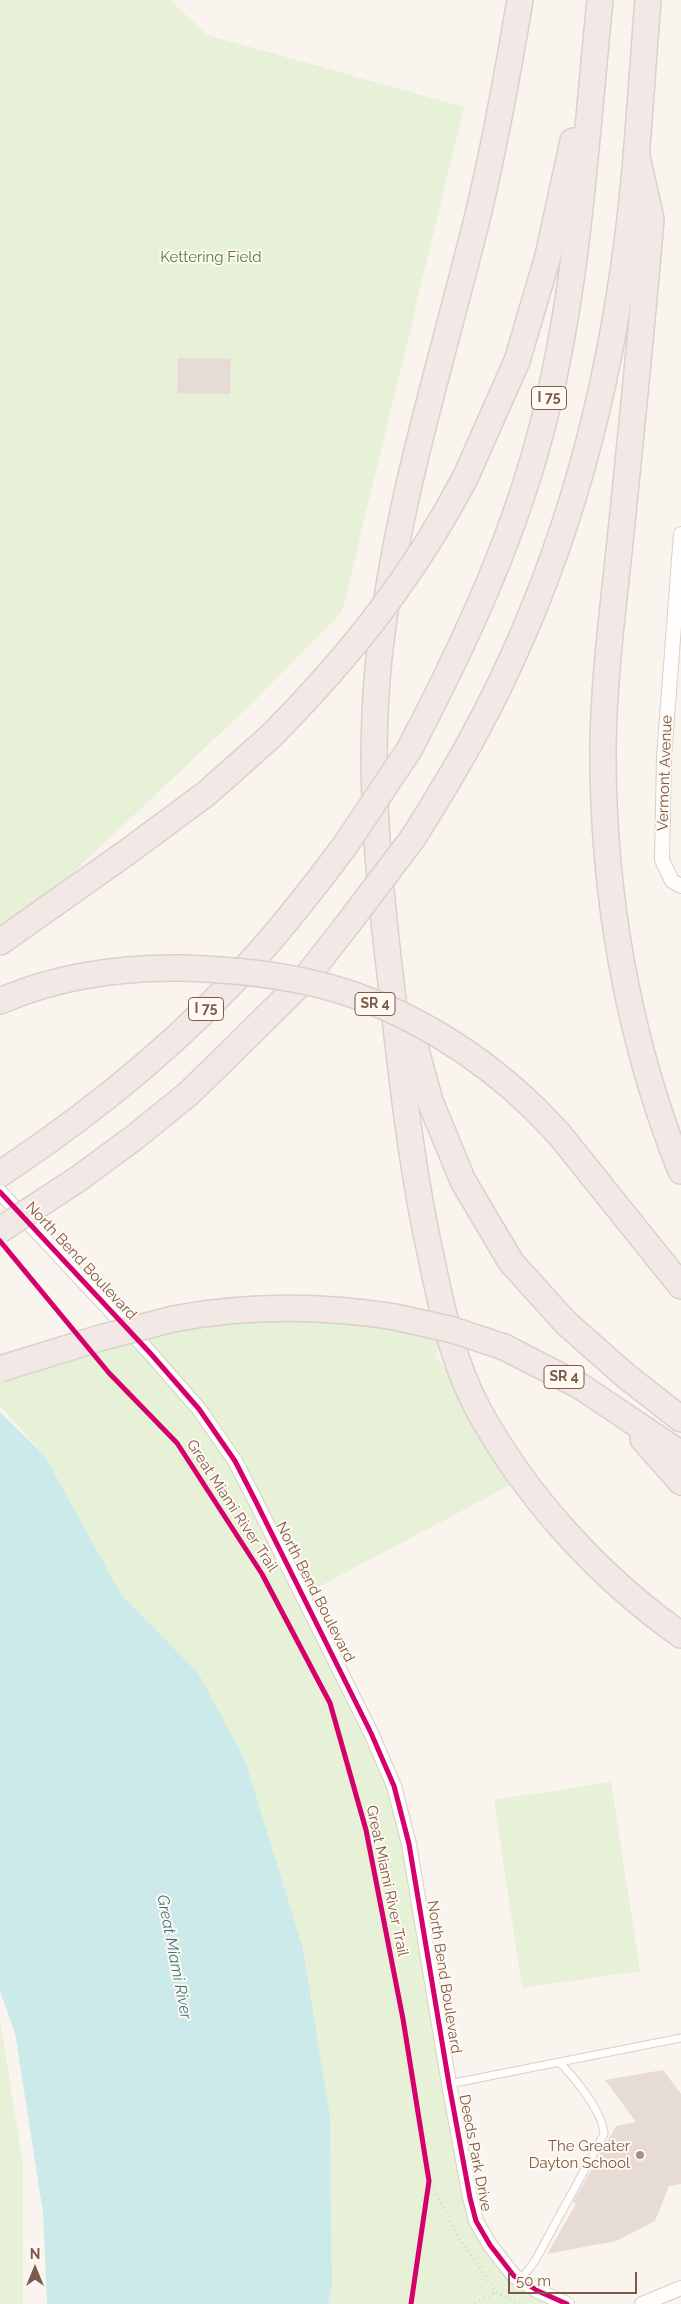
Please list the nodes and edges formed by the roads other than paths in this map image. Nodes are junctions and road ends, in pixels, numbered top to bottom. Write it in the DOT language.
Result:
graph roads {
  1 [pos="520,0"];
  2 [pos="648,0"];
  3 [pos="599,11"];
  4 [pos="636,152"];
  5 [pos="681,534"];
  6 [pos="677,635"];
  7 [pos="681,886"];
  8 [pos="386,941"];
  9 [pos="0,942"];
  10 [pos="0,1001"];
  11 [pos="681,1171"];
  12 [pos="0,1174"];
  13 [pos="0,1192"];
  14 [pos="0,1230"];
  15 [pos="681,1286"];
  16 [pos="0,1369"];
  17 [pos="620,1413"];
  18 [pos="681,1419"];
  19 [pos="681,1454"];
  20 [pos="681,1482"];
  21 [pos="681,1636"];
  22 [pos="681,2038"];
  23 [pos="559,2062"];
  24 [pos="449,2084"];
  25 [pos="521,2280"];
  26 [pos="681,2288"];
  27 [pos="566,2304"];
  28 [pos="642,2304"];
  1 -- 8 [label="highway"];
  2 -- 4 [label="highway"];
  3 -- 9 [label="highway, bridge"];
  3 -- 12 [label="highway, I 75, bridge"];
  4 -- 11 [label="highway"];
  4 -- 14 [label="highway, bridge"];
  5 -- 6 [label="street, Vermont Avenue"];
  6 -- 7 [label="street, Vermont Avenue"];
  8 -- 18 [label="highway"];
  8 -- 21 [label="highway"];
  10 -- 15 [label="highway, SR 4, bridge"];
  13 -- 24 [label="street, North Bend Boulevard"];
  16 -- 17 [label="highway, SR 4, bridge"];
  17 -- 19 [label="highway, SR 4"];
  17 -- 20 [label="highway"];
  22 -- 23 [label="lane"];
  23 -- 24 [label="lane"];
  23 -- 25 [label="lane"];
  24 -- 25 [label="street, Deeds Park Drive"];
  25 -- 27 [label="street, Deeds Park Drive"];
  26 -- 28 [label="street"];
}
